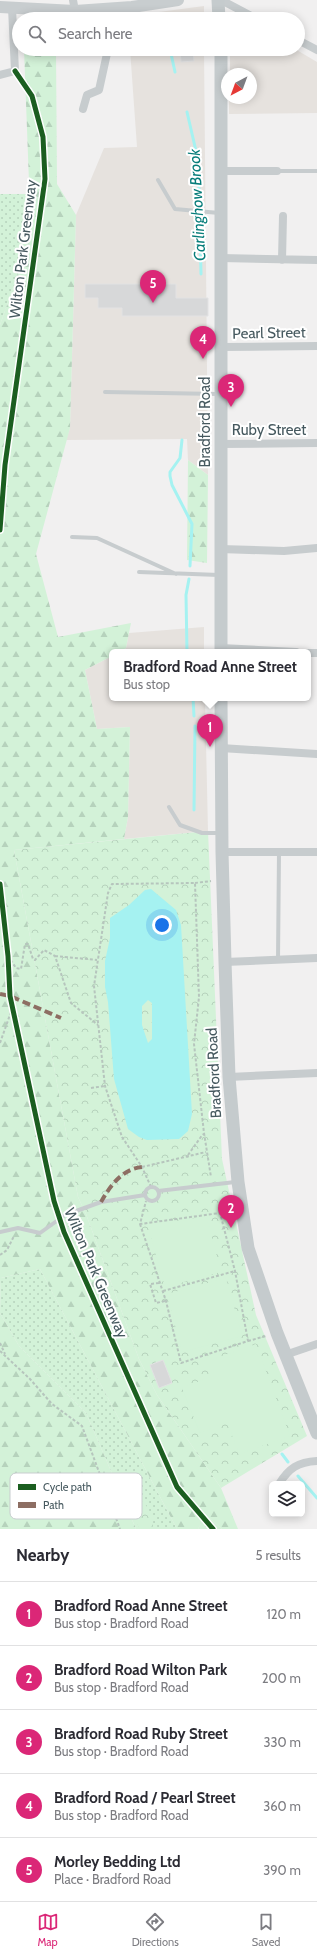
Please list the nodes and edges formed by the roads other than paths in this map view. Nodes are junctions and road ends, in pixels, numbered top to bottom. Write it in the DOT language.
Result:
graph roads {
  1 [pos="178,0"];
  2 [pos="218,0"];
  3 [pos="221,0"];
  4 [pos="74,6"];
  5 [pos="0,7"];
  6 [pos="132,7"];
  7 [pos="12,8"];
  8 [pos="12,12"];
  9 [pos="129,12"];
  10 [pos="219,12"];
  11 [pos="244,12"];
  12 [pos="305,44"];
  13 [pos="317,50"];
  14 [pos="14,56"];
  15 [pos="106,56"];
  16 [pos="221,56"];
  17 [pos="0,75"];
  18 [pos="83,109"];
  19 [pos="222,171"];
  20 [pos="277,171"];
  21 [pos="317,171"];
  22 [pos="158,180"];
  23 [pos="222,213"];
  24 [pos="283,216"];
  25 [pos="221,258"];
  26 [pos="282,260"];
  27 [pos="317,260"];
  28 [pos="317,346"];
  29 [pos="221,347"];
  30 [pos="105,392"];
  31 [pos="221,394"];
  32 [pos="317,443"];
  33 [pos="221,444"];
  34 [pos="72,536"];
  35 [pos="317,548"];
  36 [pos="220,549"];
  37 [pos="139,572"];
  38 [pos="176,574"];
  39 [pos="220,575"];
  40 [pos="221,649"];
  41 [pos="221,701"];
  42 [pos="222,748"];
  43 [pos="317,754"];
  44 [pos="170,807"];
  45 [pos="222,834"];
  46 [pos="222,852"];
  47 [pos="279,852"];
  48 [pos="317,852"];
  49 [pos="317,958"];
  50 [pos="278,960"];
  51 [pos="225,962"];
  52 [pos="317,1073"];
  53 [pos="230,1076"];
  54 [pos="238,1182"];
  55 [pos="158,1191"];
  56 [pos="146,1197"];
  57 [pos="0,1232"];
  58 [pos="317,1344"];
  59 [pos="285,1355"];
  60 [pos="317,1433"];
  61 [pos="317,1461"];
  62 [pos="281,1481"];
  1 -- 6 [label="street"];
  2 -- 10 [label="main road"];
  3 -- 11 [label="street"];
  4 -- 6 [label="street"];
  4 -- 7 [label="street"];
  5 -- 7 [label="street"];
  6 -- 9 [label="street"];
  7 -- 8 [label="street"];
  12 -- 13 [label="street"];
  14 -- 17 [label="street"];
  15 -- 18 [label="street"];
  16 -- 19 [label="main road, Bradford Road"];
  19 -- 20 [label="street"];
  19 -- 23 [label="main road, Bradford Road"];
  20 -- 21 [label="lane"];
  22 -- 23 [label="lane"];
  23 -- 25 [label="main road, Bradford Road"];
  24 -- 26 [label="street"];
  25 -- 26 [label="street"];
  25 -- 29 [label="main road, Bradford Road"];
  26 -- 27 [label="street"];
  28 -- 29 [label="street, Pearl Street"];
  29 -- 31 [label="main road, Bradford Road"];
  30 -- 31 [label="lane"];
  31 -- 33 [label="main road, Bradford Road"];
  32 -- 33 [label="street, Ruby Street"];
  33 -- 36 [label="main road, Bradford Road"];
  34 -- 38 [label="lane"];
  35 -- 36 [label="street"];
  36 -- 39 [label="main road, Bradford Road"];
  37 -- 38 [label="lane"];
  38 -- 39 [label="lane"];
  39 -- 40 [label="main road, Bradford Road"];
  41 -- 42 [label="main road, Bradford Road"];
  42 -- 43 [label="street"];
  42 -- 45 [label="main road, Bradford Road"];
  44 -- 45 [label="lane"];
  45 -- 46 [label="main road, Bradford Road"];
  46 -- 47 [label="street"];
  46 -- 51 [label="main road, Bradford Road"];
  47 -- 48 [label="street"];
  47 -- 50 [label="lane"];
  49 -- 50 [label="street"];
  50 -- 51 [label="street"];
  51 -- 53 [label="main road, Bradford Road"];
  52 -- 53 [label="street"];
  53 -- 54 [label="main road, Bradford Road"];
  54 -- 55 [label="lane"];
  54 -- 59 [label="main road, Bradford Road"];
  55 -- 56 [label="lane"];
  55 -- 56 [label="lane"];
  56 -- 57 [label="lane"];
  58 -- 59 [label="street"];
  59 -- 60 [label="main road, Bradford Road"];
  61 -- 62 [label="street"];
}
